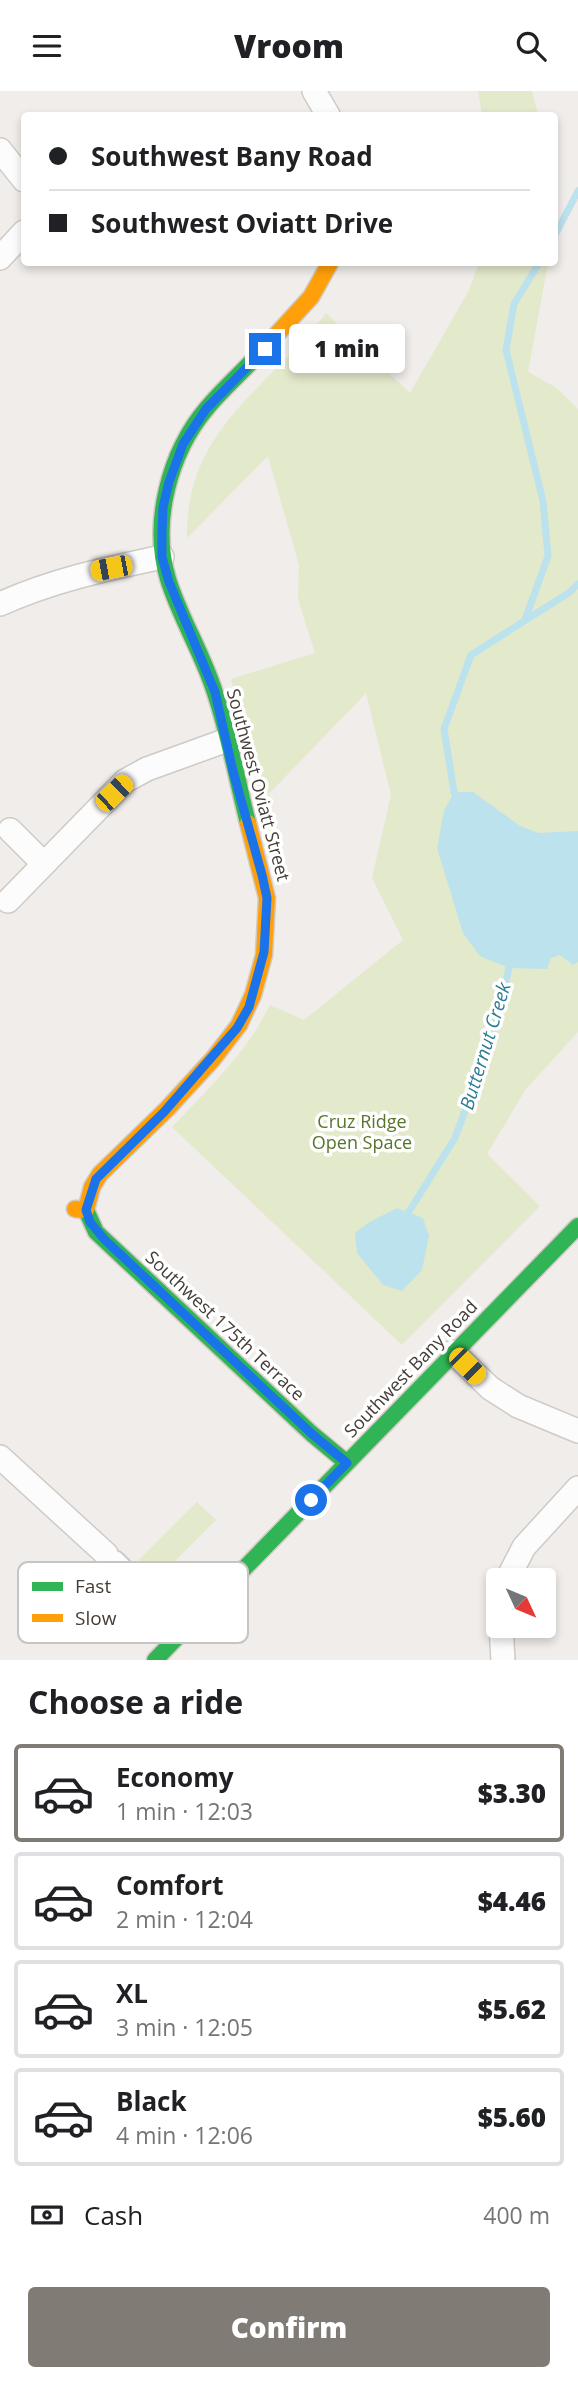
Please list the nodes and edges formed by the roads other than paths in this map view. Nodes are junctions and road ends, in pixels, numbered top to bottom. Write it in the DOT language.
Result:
graph roads {
  1 [pos="314,91"];
  2 [pos="326,112"];
  3 [pos="0,149"];
  4 [pos="21,176"];
  5 [pos="21,235"];
  6 [pos="0,258"];
  7 [pos="328,266"];
  8 [pos="162,557"];
  9 [pos="0,604"];
  10 [pos="227,740"];
  11 [pos="10,830"];
  12 [pos="44,864"];
  13 [pos="8,901"];
  14 [pos="81,1210"];
  15 [pos="578,1226"];
  16 [pos="453,1352"];
  17 [pos="578,1430"];
  18 [pos="0,1457"];
  19 [pos="347,1463"];
  20 [pos="578,1488"];
  21 [pos="106,1554"];
  22 [pos="121,1562"];
  23 [pos="248,1565"];
  24 [pos="513,1568"];
  25 [pos="502,1638"];
  26 [pos="172,1643"];
  27 [pos="155,1660"];
  28 [pos="503,1660"];
  1 -- 2 [label="street"];
  3 -- 4 [label="street"];
  5 -- 6 [label="street"];
  7 -- 8 [label="street, Southwest Oviatt Street"];
  8 -- 9 [label="street"];
  8 -- 10 [label="street, Southwest Oviatt Street"];
  10 -- 12 [label="street"];
  10 -- 14 [label="street, Southwest Oviatt Street"];
  11 -- 12 [label="street"];
  12 -- 13 [label="street"];
  14 -- 19 [label="street, Southwest 175th Terrace"];
  15 -- 16 [label="street, Southwest Bany Road"];
  16 -- 17 [label="street"];
  16 -- 19 [label="street, Southwest Bany Road"];
  18 -- 21 [label="street"];
  19 -- 23 [label="street, Southwest Bany Road"];
  20 -- 24 [label="street"];
  21 -- 22 [label="lane"];
  25 -- 28 [label="street"];
  26 -- 27 [label="street, Southwest Bany Road"];
}
